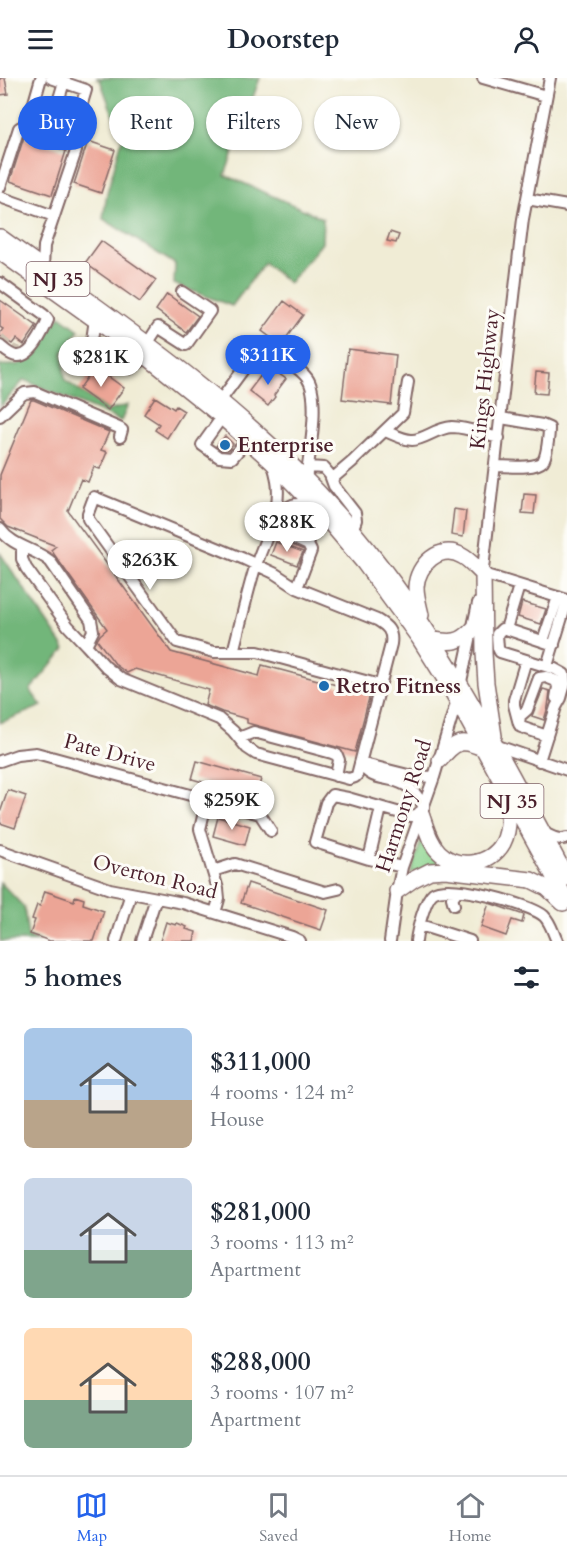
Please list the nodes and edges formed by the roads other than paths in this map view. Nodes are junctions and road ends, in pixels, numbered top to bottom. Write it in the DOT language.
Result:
graph roads {
  1 [pos="41,78"];
  2 [pos="51,78"];
  3 [pos="483,78"];
  4 [pos="550,78"];
  5 [pos="64,82"];
  6 [pos="35,96"];
  7 [pos="60,96"];
  8 [pos="85,96"];
  9 [pos="546,96"];
  10 [pos="18,131"];
  11 [pos="76,150"];
  12 [pos="0,187"];
  13 [pos="0,197"];
  14 [pos="527,199"];
  15 [pos="567,206"];
  16 [pos="54,216"];
  17 [pos="0,237"];
  18 [pos="4,258"];
  19 [pos="43,268"];
  20 [pos="0,283"];
  21 [pos="182,292"];
  22 [pos="0,346"];
  23 [pos="147,350"];
  24 [pos="408,381"];
  25 [pos="219,409"];
  26 [pos="0,416"];
  27 [pos="501,418"];
  28 [pos="385,430"];
  29 [pos="120,437"];
  30 [pos="499,438"];
  31 [pos="248,440"];
  32 [pos="272,462"];
  33 [pos="496,466"];
  34 [pos="307,473"];
  35 [pos="328,494"];
  36 [pos="274,520"];
  37 [pos="0,529"];
  38 [pos="290,537"];
  39 [pos="22,547"];
  40 [pos="256,564"];
  41 [pos="58,573"];
  42 [pos="483,574"];
  43 [pos="40,586"];
  44 [pos="519,586"];
  45 [pos="297,588"];
  46 [pos="561,599"];
  47 [pos="423,623"];
  48 [pos="473,629"];
  49 [pos="506,629"];
  50 [pos="434,640"];
  51 [pos="545,642"];
  52 [pos="86,645"];
  53 [pos="233,652"];
  54 [pos="526,660"];
  55 [pos="547,666"];
  56 [pos="461,684"];
  57 [pos="380,686"];
  58 [pos="457,700"];
  59 [pos="556,707"];
  60 [pos="519,724"];
  61 [pos="547,736"];
  62 [pos="239,738"];
  63 [pos="490,747"];
  64 [pos="440,760"];
  65 [pos="0,761"];
  66 [pos="539,761"];
  67 [pos="360,763"];
  68 [pos="567,770"];
  69 [pos="336,776"];
  70 [pos="434,777"];
  71 [pos="504,785"];
  72 [pos="207,800"];
  73 [pos="381,808"];
  74 [pos="422,810"];
  75 [pos="271,831"];
  76 [pos="542,831"];
  77 [pos="567,838"];
  78 [pos="0,850"];
  79 [pos="369,860"];
  80 [pos="402,867"];
  81 [pos="213,871"];
  82 [pos="567,878"];
  83 [pos="338,889"];
  84 [pos="397,891"];
  85 [pos="458,891"];
  86 [pos="131,893"];
  87 [pos="156,898"];
  88 [pos="567,901"];
  89 [pos="454,905"];
  90 [pos="567,907"];
  91 [pos="215,913"];
  92 [pos="420,925"];
  93 [pos="556,939"];
  94 [pos="116,941"];
  95 [pos="142,941"];
  96 [pos="300,941"];
  97 [pos="390,941"];
  98 [pos="416,941"];
  99 [pos="470,941"];
  1 -- 6 [label="street"];
  2 -- 5 [label="street"];
  3 -- 9 [label="street"];
  4 -- 9 [label="street, Kings Highway"];
  5 -- 7 [label="street"];
  5 -- 8 [label="street"];
  9 -- 14 [label="street, Kings Highway"];
  10 -- 12 [label="street"];
  11 -- 16 [label="street"];
  13 -- 16 [label="street"];
  14 -- 15 [label="street"];
  14 -- 27 [label="street, Kings Highway"];
  16 -- 19 [label="street"];
  17 -- 19 [label="highway, NJ 35"];
  18 -- 23 [label="highway, NJ 35"];
  19 -- 23 [label="highway, NJ 35"];
  20 -- 22 [label="street"];
  21 -- 23 [label="street"];
  23 -- 25 [label="highway, NJ 35"];
  24 -- 28 [label="street"];
  25 -- 31 [label="highway, NJ 35"];
  25 -- 31 [label="street"];
  25 -- 34 [label="highway, NJ 35"];
  25 -- 34 [label="street"];
  26 -- 29 [label="street"];
  27 -- 30 [label="street, Kings Highway"];
  27 -- 33 [label="street"];
  28 -- 30 [label="street"];
  28 -- 35 [label="street"];
  30 -- 33 [label="street, Kings Highway"];
  31 -- 32 [label="highway, NJ 35"];
  32 -- 35 [label="highway, NJ 35"];
  32 -- 36 [label="street"];
  33 -- 42 [label="street, Kings Highway"];
  34 -- 35 [label="highway, NJ 35"];
  34 -- 35 [label="street"];
  35 -- 36 [label="street"];
  35 -- 47 [label="highway, NJ 35"];
  35 -- 58 [label="highway, NJ 35"];
  36 -- 40 [label="street"];
  37 -- 39 [label="street"];
  38 -- 45 [label="street"];
  39 -- 41 [label="street"];
  39 -- 43 [label="street"];
  40 -- 45 [label="street"];
  40 -- 53 [label="street"];
  40 -- 53 [label="street"];
  41 -- 43 [label="street"];
  41 -- 52 [label="street"];
  42 -- 44 [label="street"];
  42 -- 47 [label="highway"];
  42 -- 48 [label="street, Kings Highway"];
  42 -- 63 [label="highway"];
  43 -- 52 [label="street"];
  44 -- 46 [label="street"];
  44 -- 49 [label="street"];
  45 -- 57 [label="street"];
  46 -- 51 [label="street"];
  47 -- 50 [label="highway, NJ 35"];
  48 -- 50 [label="highway"];
  48 -- 56 [label="street, Kings Highway"];
  49 -- 51 [label="street"];
  49 -- 54 [label="street"];
  50 -- 56 [label="highway, NJ 35"];
  51 -- 55 [label="street"];
  52 -- 62 [label="street"];
  53 -- 57 [label="street"];
  54 -- 55 [label="street"];
  54 -- 60 [label="street"];
  55 -- 59 [label="street"];
  56 -- 58 [label="street, Harmony Road"];
  56 -- 63 [label="highway, NJ 35"];
  57 -- 67 [label="street"];
  58 -- 63 [label="highway, NJ 35"];
  58 -- 64 [label="street, Harmony Road"];
  59 -- 60 [label="street"];
  59 -- 61 [label="street"];
  60 -- 61 [label="street"];
  61 -- 66 [label="street"];
  62 -- 69 [label="street"];
  62 -- 69 [label="street"];
  63 -- 64 [label="highway"];
  63 -- 66 [label="street"];
  63 -- 71 [label="highway, NJ 35"];
  63 -- 76 [label="highway, NJ 35"];
  64 -- 70 [label="street, Harmony Road"];
  65 -- 72 [label="street, Pate Drive"];
  66 -- 68 [label="street"];
  67 -- 69 [label="street"];
  67 -- 70 [label="street"];
  67 -- 74 [label="street"];
  70 -- 74 [label="street, Harmony Road"];
  71 -- 74 [label="highway"];
  71 -- 88 [label="highway, NJ 35"];
  72 -- 75 [label="street, Pate Drive"];
  72 -- 81 [label="street"];
  73 -- 74 [label="street"];
  73 -- 79 [label="street"];
  73 -- 79 [label="street"];
  74 -- 80 [label="street, Harmony Road"];
  76 -- 77 [label="street"];
  76 -- 82 [label="highway, NJ 35"];
  78 -- 86 [label="street, Overton Road"];
  79 -- 80 [label="street"];
  80 -- 84 [label="street, Harmony Road"];
  81 -- 83 [label="street"];
  81 -- 91 [label="street"];
  84 -- 90 [label="highway"];
  84 -- 97 [label="street, Harmony Road"];
  85 -- 89 [label="street"];
  85 -- 92 [label="street"];
  85 -- 93 [label="street"];
  86 -- 87 [label="street, Overton Road"];
  86 -- 94 [label="street"];
  87 -- 91 [label="street, Overton Road"];
  87 -- 95 [label="street"];
  91 -- 96 [label="street, Overton Road"];
  92 -- 98 [label="street"];
  92 -- 99 [label="street"];
}
